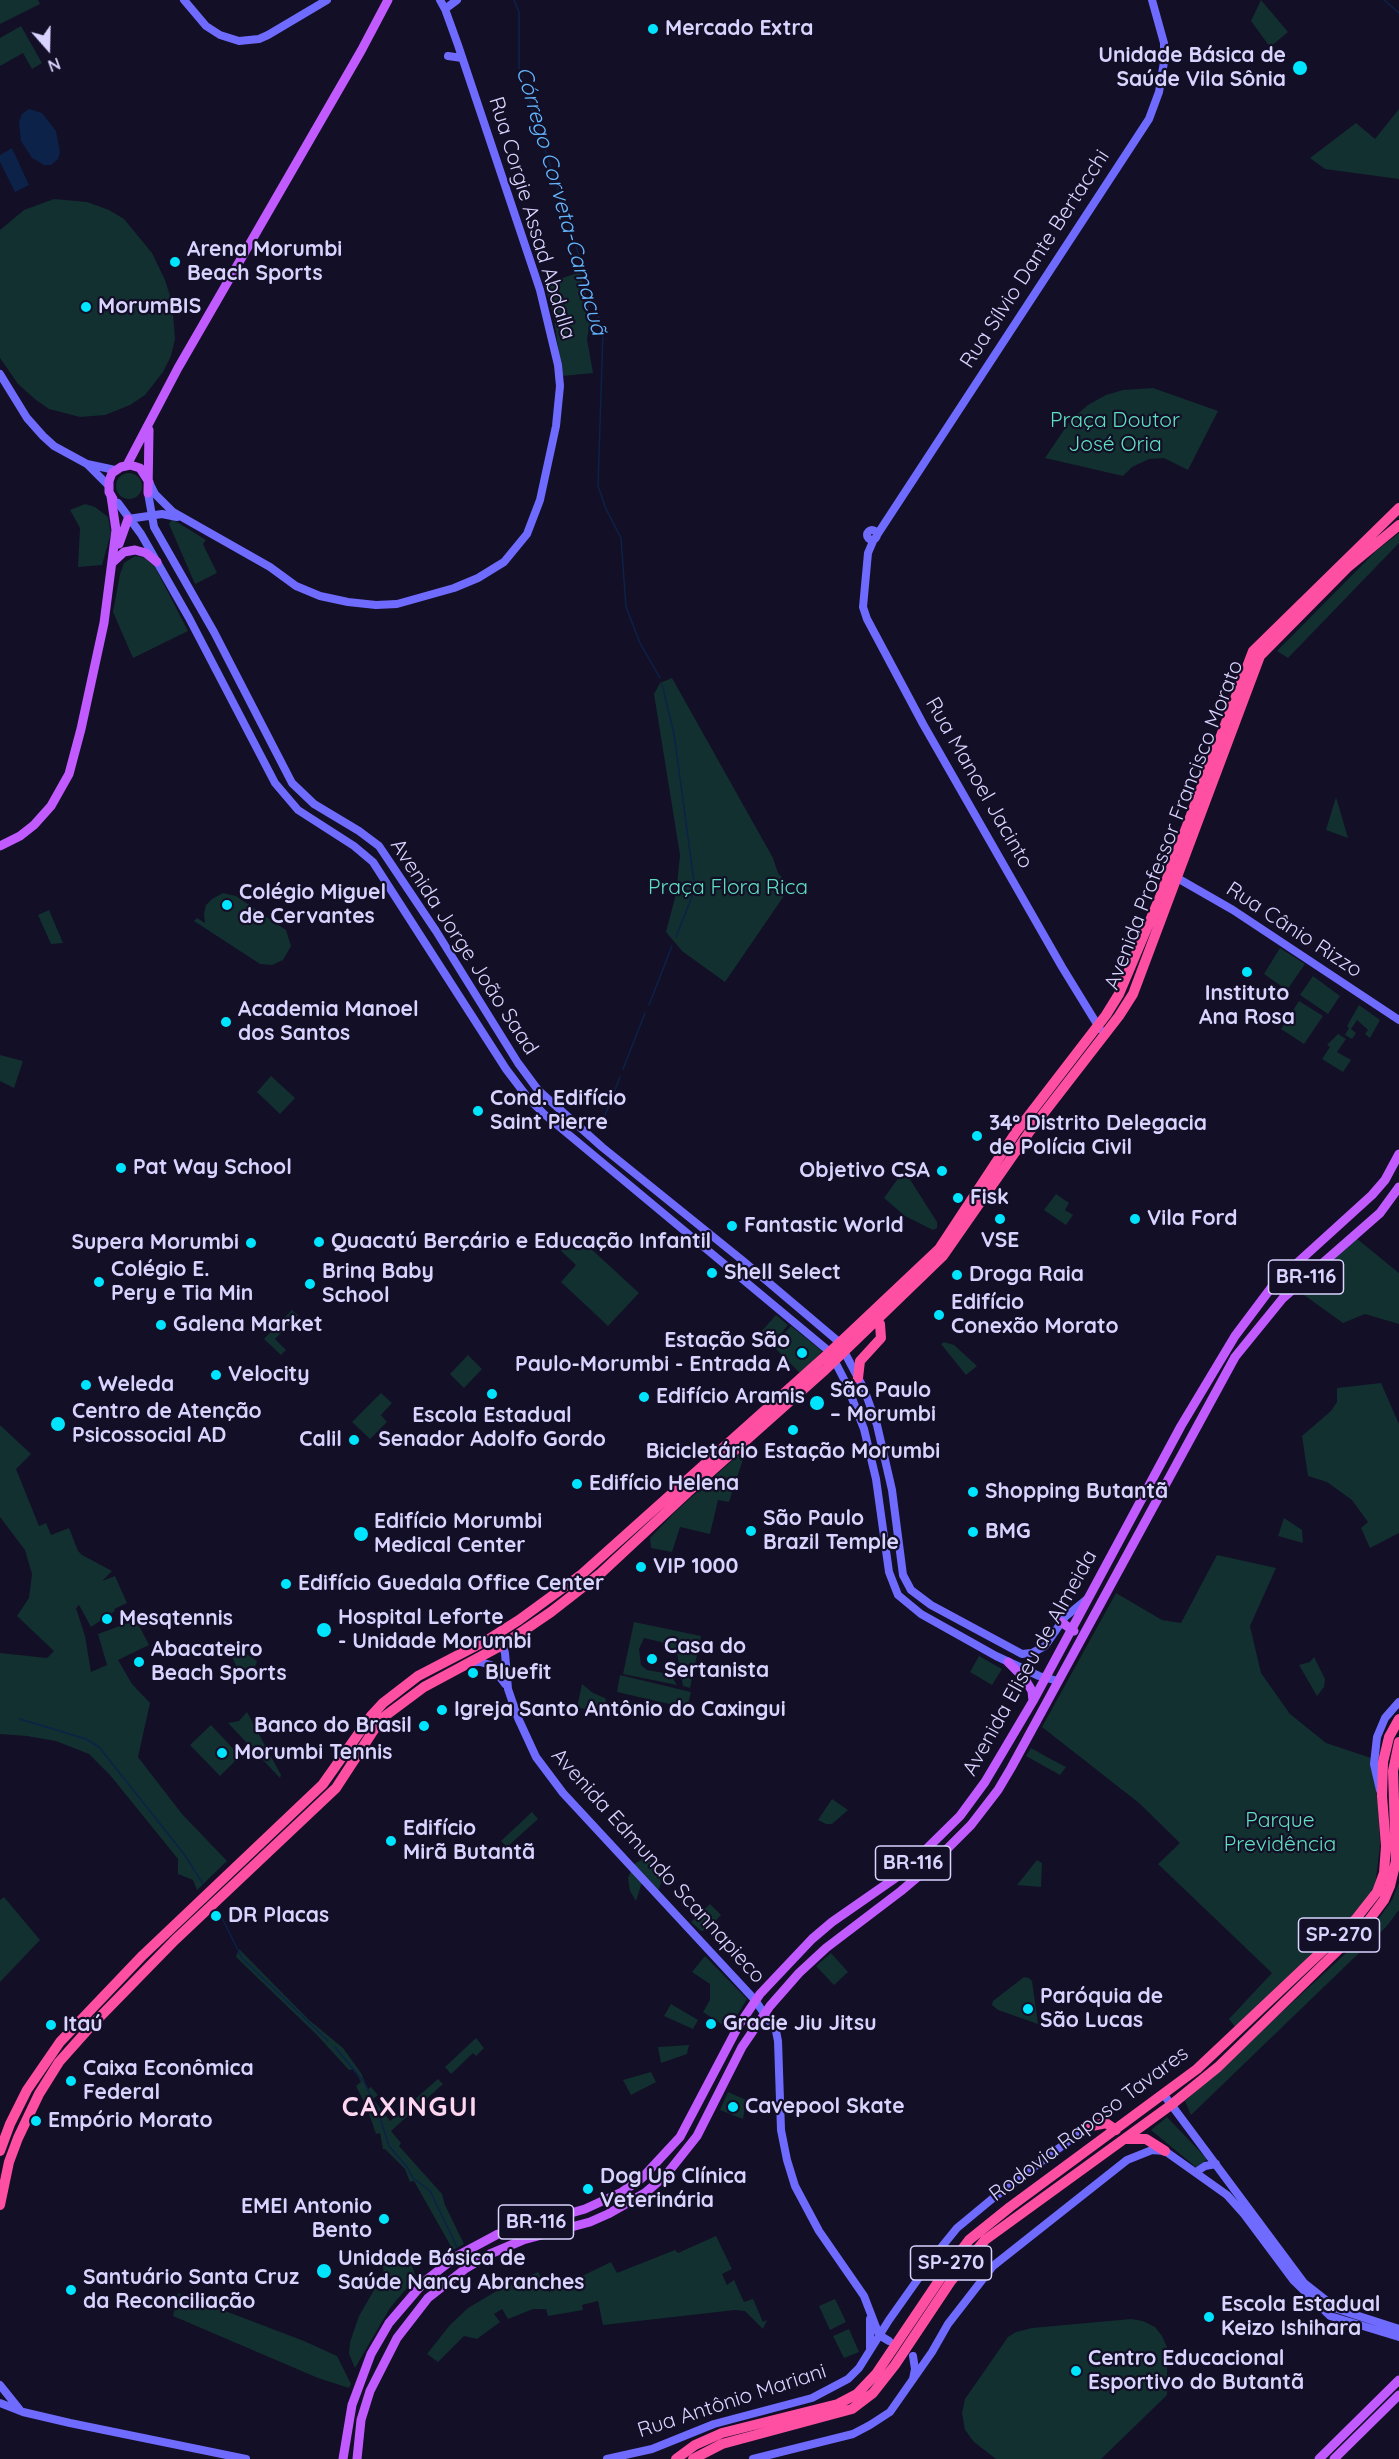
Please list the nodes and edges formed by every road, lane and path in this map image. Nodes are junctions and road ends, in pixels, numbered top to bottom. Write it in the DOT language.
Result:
graph roads {
  1 [pos="184,0"];
  2 [pos="327,0"];
  3 [pos="388,0"];
  4 [pos="440,0"];
  5 [pos="457,0"];
  6 [pos="1152,0"];
  7 [pos="445,9"];
  8 [pos="448,56"];
  9 [pos="462,57"];
  10 [pos="0,374"];
  11 [pos="149,424"];
  12 [pos="87,464"];
  13 [pos="127,465"];
  14 [pos="115,470"];
  15 [pos="108,485"];
  16 [pos="149,486"];
  17 [pos="114,500"];
  18 [pos="1399,508"];
  19 [pos="128,519"];
  20 [pos="152,520"];
  21 [pos="189,521"];
  22 [pos="1399,525"];
  23 [pos="139,531"];
  24 [pos="875,535"];
  25 [pos="157,562"];
  26 [pos="112,563"];
  27 [pos="203,614"];
  28 [pos="189,618"];
  29 [pos="0,846"];
  30 [pos="1172,875"];
  31 [pos="474,992"];
  32 [pos="462,1000"];
  33 [pos="1399,1020"];
  34 [pos="1101,1030"];
  35 [pos="1399,1154"];
  36 [pos="648,1184"];
  37 [pos="1399,1187"];
  38 [pos="658,1191"];
  39 [pos="640,1194"];
  40 [pos="649,1201"];
  41 [pos="875,1316"];
  42 [pos="842,1347"];
  43 [pos="832,1356"];
  44 [pos="858,1378"];
  45 [pos="877,1425"];
  46 [pos="864,1429"];
  47 [pos="1087,1598"];
  48 [pos="1061,1622"];
  49 [pos="1071,1628"];
  50 [pos="499,1632"];
  51 [pos="504,1644"];
  52 [pos="1071,1658"];
  53 [pos="470,1662"];
  54 [pos="1008,1662"];
  55 [pos="1045,1677"];
  56 [pos="1058,1681"];
  57 [pos="508,1689"];
  58 [pos="1033,1701"];
  59 [pos="1399,1702"];
  60 [pos="1399,1719"];
  61 [pos="1399,1742"];
  62 [pos="1382,1796"];
  63 [pos="755,2000"];
  64 [pos="765,2012"];
  65 [pos="1164,2095"];
  66 [pos="1171,2105"];
  67 [pos="1088,2127"];
  68 [pos="1119,2135"];
  69 [pos="0,2151"];
  70 [pos="1165,2151"];
  71 [pos="1218,2167"];
  72 [pos="1196,2172"];
  73 [pos="1212,2183"];
  74 [pos="0,2205"];
  75 [pos="869,2311"];
  76 [pos="889,2320"];
  77 [pos="1399,2329"];
  78 [pos="1399,2337"];
  79 [pos="884,2338"];
  80 [pos="870,2349"];
  81 [pos="932,2352"];
  82 [pos="1399,2380"];
  83 [pos="912,2383"];
  84 [pos="0,2385"];
  85 [pos="1399,2395"];
  86 [pos="0,2403"];
  87 [pos="23,2412"];
  88 [pos="246,2459"];
  89 [pos="343,2459"];
  90 [pos="357,2459"];
  91 [pos="607,2459"];
  92 [pos="676,2459"];
  93 [pos="693,2459"];
  94 [pos="753,2459"];
  95 [pos="1319,2459"];
  96 [pos="1334,2459"];
  1 -- 2 [label="main road"];
  3 -- 11 [label="main road"];
  4 -- 7 [label="main road, Rua Corgie Assad Abdalla"];
  5 -- 7 [label="main road"];
  6 -- 24 [label="main road, Rua Sílvio Dante Bertacchi"];
  7 -- 9 [label="main road, Rua Corgie Assad Abdalla"];
  8 -- 9 [label="main road"];
  9 -- 21 [label="main road, Rua Corgie Assad Abdalla"];
  10 -- 12 [label="main road"];
  11 -- 13 [label="main road"];
  11 -- 16 [label="main road"];
  12 -- 14 [label="main road"];
  12 -- 15 [label="main road"];
  13 -- 14 [label="main road"];
  13 -- 16 [label="main road"];
  14 -- 15 [label="main road"];
  15 -- 17 [label="main road"];
  16 -- 20 [label="main road, Avenida Jorge João Saad"];
  16 -- 21 [label="main road, Rua Corgie Assad Abdalla"];
  17 -- 19 [label="main road, Avenida Jorge João Saad"];
  17 -- 26 [label="main road"];
  18 -- 30 [label="highway, Avenida Professor Francisco Morato"];
  19 -- 20 [label="main road, Rua Corgie Assad Abdalla"];
  19 -- 23 [label="main road, Avenida Jorge João Saad"];
  19 -- 26 [label="main road"];
  20 -- 21 [label="main road, Rua Corgie Assad Abdalla"];
  20 -- 23 [label="main road"];
  20 -- 27 [label="main road, Avenida Jorge João Saad"];
  22 -- 30 [label="highway, Avenida Professor Francisco Morato"];
  23 -- 25 [label="main road, Avenida Jorge João Saad"];
  24 -- 34 [label="main road, Rua Manoel Jacinto"];
  25 -- 26 [label="main road"];
  25 -- 28 [label="main road, Avenida Jorge João Saad"];
  26 -- 29 [label="main road"];
  27 -- 28 [label="main road"];
  27 -- 31 [label="main road, Avenida Jorge João Saad"];
  28 -- 32 [label="main road, Avenida Jorge João Saad"];
  30 -- 33 [label="main road, Rua Cânio Rizzo"];
  30 -- 34 [label="highway, Avenida Professor Francisco Morato"];
  31 -- 32 [label="main road"];
  31 -- 36 [label="main road, Avenida Jorge João Saad"];
  32 -- 39 [label="main road, Avenida Jorge João Saad"];
  34 -- 41 [label="highway, Avenida Professor Francisco Morato"];
  35 -- 47 [label="main road, Avenida Eliseu de Almeida / BR-116"];
  36 -- 38 [label="main road, Avenida Jorge João Saad"];
  36 -- 39 [label="main road"];
  37 -- 52 [label="main road, Avenida Eliseu de Almeida / BR-116"];
  38 -- 40 [label="main road"];
  38 -- 42 [label="main road, Avenida Jorge João Saad"];
  39 -- 40 [label="main road, Avenida Jorge João Saad"];
  40 -- 43 [label="main road, Avenida Jorge João Saad"];
  41 -- 42 [label="highway, Avenida Professor Francisco Morato"];
  41 -- 44 [label="highway"];
  42 -- 43 [label="highway, Avenida Professor Francisco Morato"];
  42 -- 44 [label="main road"];
  43 -- 46 [label="main road"];
  43 -- 50 [label="highway, Avenida Professor Francisco Morato"];
  43 -- 51 [label="highway, Avenida Professor Francisco Morato"];
  44 -- 45 [label="main road"];
  45 -- 46 [label="main road"];
  45 -- 48 [label="main road"];
  46 -- 54 [label="main road"];
  47 -- 48 [label="main road"];
  47 -- 49 [label="main road, Avenida Eliseu de Almeida / BR-116"];
  48 -- 49 [label="main road"];
  49 -- 52 [label="main road"];
  49 -- 55 [label="main road, Avenida Eliseu de Almeida / BR-116"];
  50 -- 51 [label="main road, Avenida Edmundo Scannapieco"];
  50 -- 69 [label="highway, Avenida Professor Francisco Morato"];
  51 -- 53 [label="highway, Avenida Professor Francisco Morato"];
  51 -- 57 [label="main road, Avenida Edmundo Scannapieco"];
  52 -- 56 [label="main road, Avenida Eliseu de Almeida / BR-116"];
  53 -- 57 [label="main road, Avenida Edmundo Scannapieco"];
  53 -- 74 [label="highway, Avenida Professor Francisco Morato"];
  54 -- 55 [label="main road"];
  54 -- 58 [label="main road"];
  55 -- 56 [label="main road"];
  55 -- 58 [label="main road, Avenida Eliseu de Almeida / BR-116"];
  56 -- 64 [label="main road, Avenida Eliseu de Almeida / BR-116"];
  57 -- 63 [label="main road, Avenida Edmundo Scannapieco"];
  58 -- 63 [label="main road, Avenida Eliseu de Almeida / BR-116"];
  59 -- 62 [label="main road"];
  60 -- 62 [label="highway, Rodovia Raposo Tavares / SP-270"];
  61 -- 66 [label="highway, Rodovia Raposo Tavares / SP-270"];
  62 -- 65 [label="highway, Rodovia Raposo Tavares / SP-270"];
  63 -- 64 [label="main road, Avenida Edmundo Scannapieco"];
  63 -- 89 [label="main road, Avenida Eliseu de Almeida / BR-116"];
  64 -- 75 [label="main road, Avenida Edmundo Scannapieco"];
  64 -- 90 [label="main road, Avenida Eliseu de Almeida / BR-116"];
  65 -- 66 [label="main road"];
  65 -- 68 [label="highway, Rodovia Raposo Tavares / SP-270"];
  66 -- 68 [label="highway, Rodovia Raposo Tavares / SP-270"];
  66 -- 71 [label="main road"];
  67 -- 68 [label="highway"];
  67 -- 76 [label="main road, Rua Antônio Mariani"];
  68 -- 70 [label="highway"];
  68 -- 92 [label="highway, Rodovia Raposo Tavares / SP-270"];
  68 -- 93 [label="highway, Rodovia Raposo Tavares / SP-270"];
  70 -- 72 [label="main road"];
  70 -- 81 [label="main road"];
  71 -- 72 [label="main road"];
  71 -- 73 [label="main road"];
  71 -- 77 [label="main road"];
  72 -- 73 [label="main road"];
  73 -- 78 [label="main road"];
  75 -- 76 [label="main road"];
  75 -- 79 [label="main road, Avenida Edmundo Scannapieco"];
  75 -- 80 [label="main road"];
  76 -- 79 [label="main road, Rua Antônio Mariani"];
  79 -- 80 [label="main road, Rua Antônio Mariani"];
  80 -- 91 [label="main road, Rua Antônio Mariani"];
  81 -- 83 [label="main road"];
  81 -- 83 [label="main road"];
  82 -- 95 [label="main road"];
  83 -- 94 [label="main road"];
  84 -- 87 [label="main road"];
  85 -- 96 [label="main road"];
  86 -- 87 [label="main road"];
  87 -- 88 [label="main road"];
}
